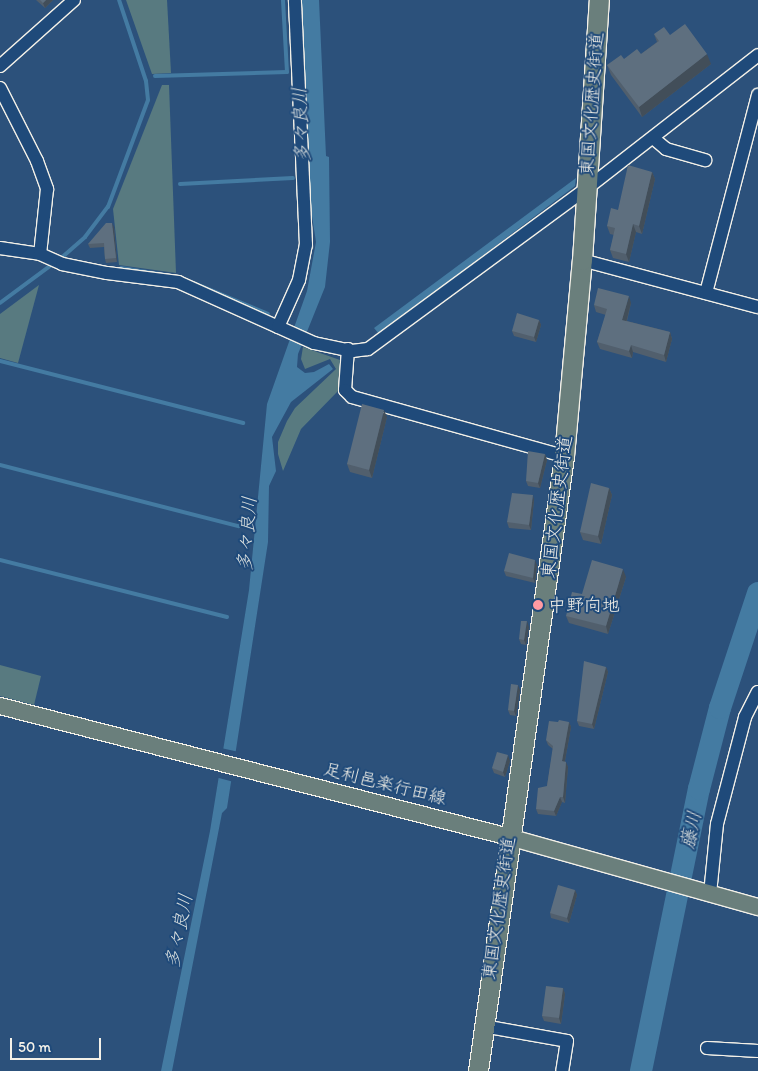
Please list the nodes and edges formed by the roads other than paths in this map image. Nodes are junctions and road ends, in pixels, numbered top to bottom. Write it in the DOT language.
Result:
graph roads {
  1 [pos="74,0"];
  2 [pos="295,0"];
  3 [pos="599,0"];
  4 [pos="758,55"];
  5 [pos="0,66"];
  6 [pos="0,88"];
  7 [pos="758,95"];
  8 [pos="653,138"];
  9 [pos="705,160"];
  10 [pos="586,189"];
  11 [pos="0,248"];
  12 [pos="40,254"];
  13 [pos="582,260"];
  14 [pos="706,293"];
  15 [pos="758,307"];
  16 [pos="280,328"];
  17 [pos="348,349"];
  18 [pos="564,456"];
  19 [pos="758,692"];
  20 [pos="0,706"];
  21 [pos="509,837"];
  22 [pos="707,893"];
  23 [pos="758,907"];
  24 [pos="482,1026"];
  25 [pos="708,1048"];
  26 [pos="758,1051"];
  27 [pos="478,1071"];
  28 [pos="562,1071"];
  1 -- 5 [label="street"];
  2 -- 16 [label="street"];
  3 -- 10 [label="highway, 東国文化歴史街道"];
  4 -- 8 [label="street"];
  6 -- 12 [label="street"];
  7 -- 14 [label="street"];
  8 -- 9 [label="street"];
  8 -- 10 [label="street"];
  10 -- 13 [label="highway, 東国文化歴史街道"];
  10 -- 17 [label="street"];
  11 -- 12 [label="street"];
  12 -- 16 [label="street"];
  13 -- 14 [label="street"];
  13 -- 18 [label="highway, 東国文化歴史街道"];
  14 -- 15 [label="street"];
  16 -- 17 [label="street"];
  17 -- 18 [label="street"];
  18 -- 21 [label="highway, 東国文化歴史街道"];
  19 -- 22 [label="street"];
  20 -- 21 [label="main road, 足利邑楽行田線"];
  21 -- 22 [label="main road, 足利邑楽行田線"];
  21 -- 24 [label="highway, 東国文化歴史街道"];
  22 -- 23 [label="main road, 足利邑楽行田線"];
  24 -- 27 [label="highway, 東国文化歴史街道"];
  24 -- 28 [label="street"];
  25 -- 26 [label="street"];
}
